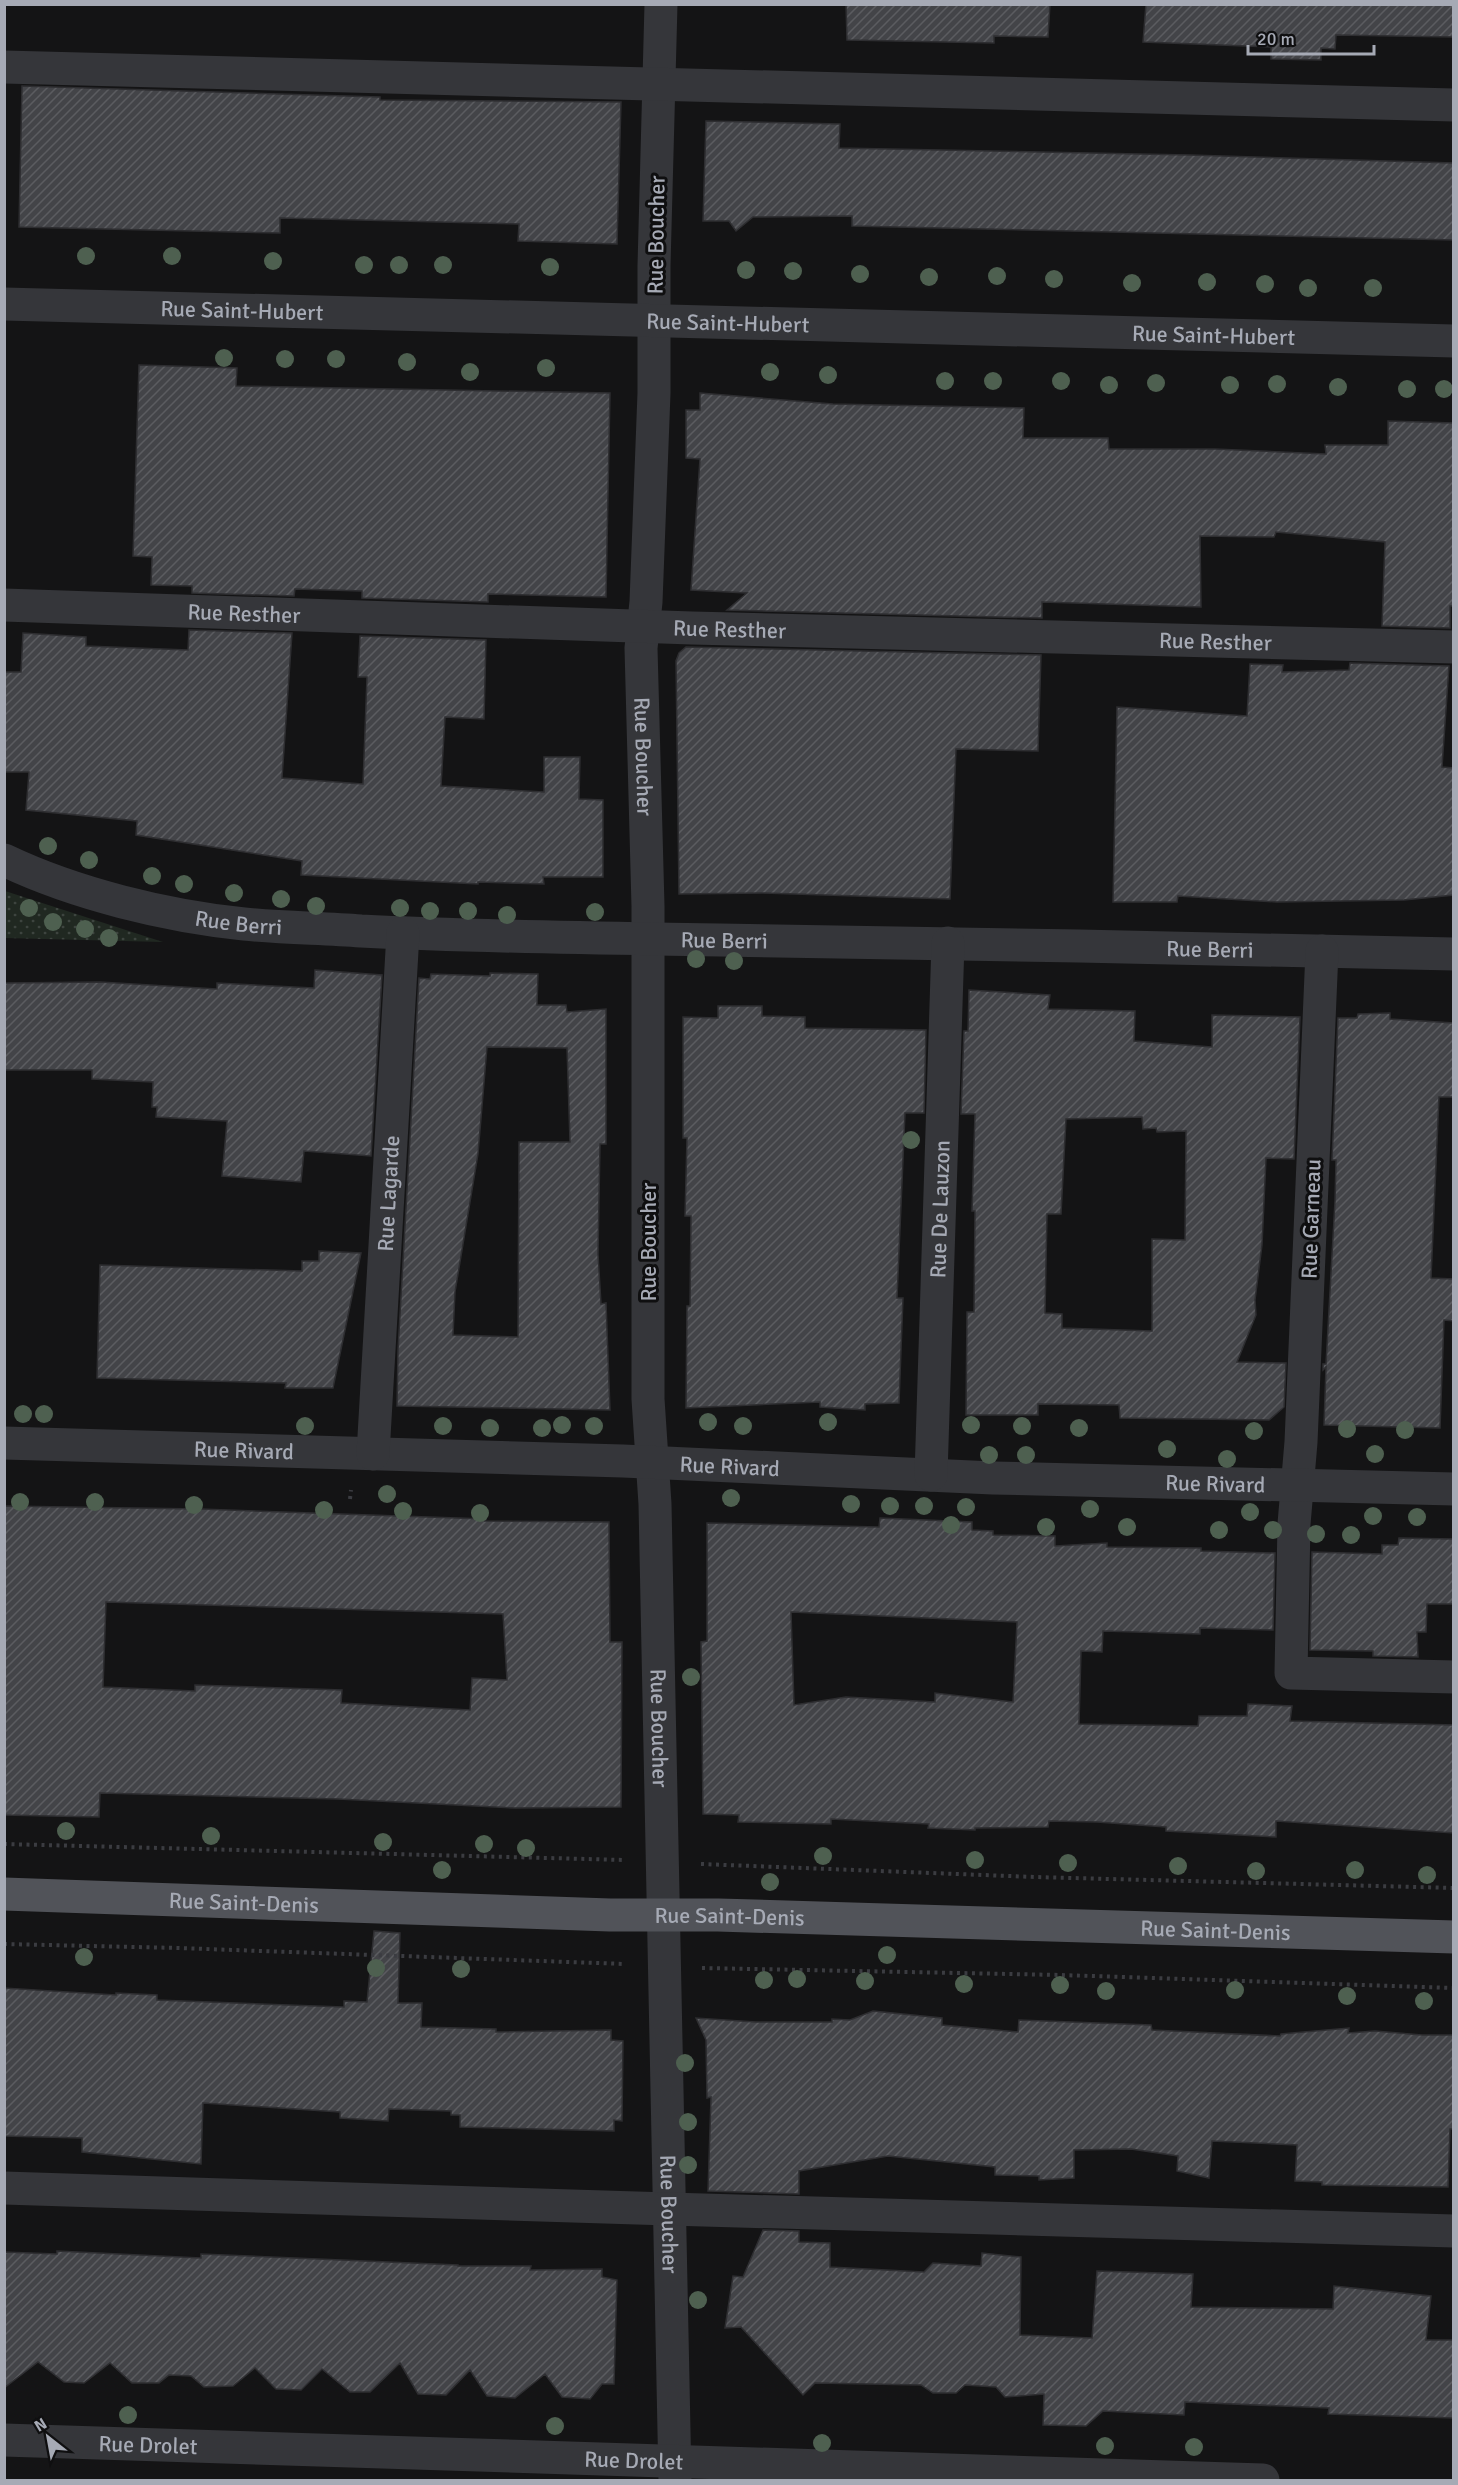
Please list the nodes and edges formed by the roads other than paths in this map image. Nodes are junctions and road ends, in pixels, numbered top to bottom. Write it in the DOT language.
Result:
graph roads {
  1 [pos="661,4"];
  2 [pos="4,67"];
  3 [pos="659,83"];
  4 [pos="1454,105"];
  5 [pos="4,304"];
  6 [pos="654,320"];
  7 [pos="1454,341"];
  8 [pos="4,605"];
  9 [pos="643,625"];
  10 [pos="1454,647"];
  11 [pos="4,860"];
  12 [pos="403,933"];
  13 [pos="648,939"];
  14 [pos="948,943"];
  15 [pos="1322,951"];
  16 [pos="1454,954"];
  17 [pos="4,1443"];
  18 [pos="373,1454"];
  19 [pos="653,1463"];
  20 [pos="931,1475"];
  21 [pos="1297,1486"];
  22 [pos="1454,1489"];
  23 [pos="1454,1677"];
  24 [pos="4,1894"];
  25 [pos="663,1916"];
  26 [pos="1454,1937"];
  27 [pos="4,2188"];
  28 [pos="669,2210"];
  29 [pos="1454,2231"];
  30 [pos="4,2440"];
  31 [pos="675,2470"];
  32 [pos="1263,2481"];
  1 -- 3 [label="street, Rue Boucher"];
  2 -- 3 [label="street"];
  3 -- 4 [label="street"];
  3 -- 6 [label="street, Rue Boucher"];
  5 -- 6 [label="street, Rue Saint-Hubert"];
  6 -- 7 [label="street, Rue Saint-Hubert"];
  6 -- 9 [label="street, Rue Boucher"];
  8 -- 9 [label="street, Rue Resther"];
  9 -- 10 [label="street, Rue Resther"];
  9 -- 13 [label="street, Rue Boucher"];
  11 -- 12 [label="street, Rue Berri"];
  12 -- 13 [label="street, Rue Berri"];
  12 -- 18 [label="street, Rue Lagarde"];
  13 -- 14 [label="street, Rue Berri"];
  13 -- 19 [label="street, Rue Boucher"];
  14 -- 15 [label="street, Rue Berri"];
  14 -- 20 [label="street, Rue De Lauzon"];
  15 -- 16 [label="street, Rue Berri"];
  15 -- 21 [label="street, Rue Garneau"];
  17 -- 18 [label="street, Rue Rivard"];
  18 -- 19 [label="street, Rue Rivard"];
  19 -- 20 [label="street, Rue Rivard"];
  19 -- 25 [label="street, Rue Boucher"];
  20 -- 21 [label="street, Rue Rivard"];
  21 -- 22 [label="street, Rue Rivard"];
  21 -- 23 [label="street, Rue Garneau"];
  24 -- 25 [label="main road, Rue Saint-Denis"];
  25 -- 26 [label="main road, Rue Saint-Denis"];
  25 -- 28 [label="street, Rue Boucher"];
  27 -- 28 [label="street"];
  28 -- 29 [label="street"];
  28 -- 31 [label="street, Rue Boucher"];
  30 -- 31 [label="street, Rue Drolet"];
  31 -- 32 [label="street, Rue Drolet"];
}
